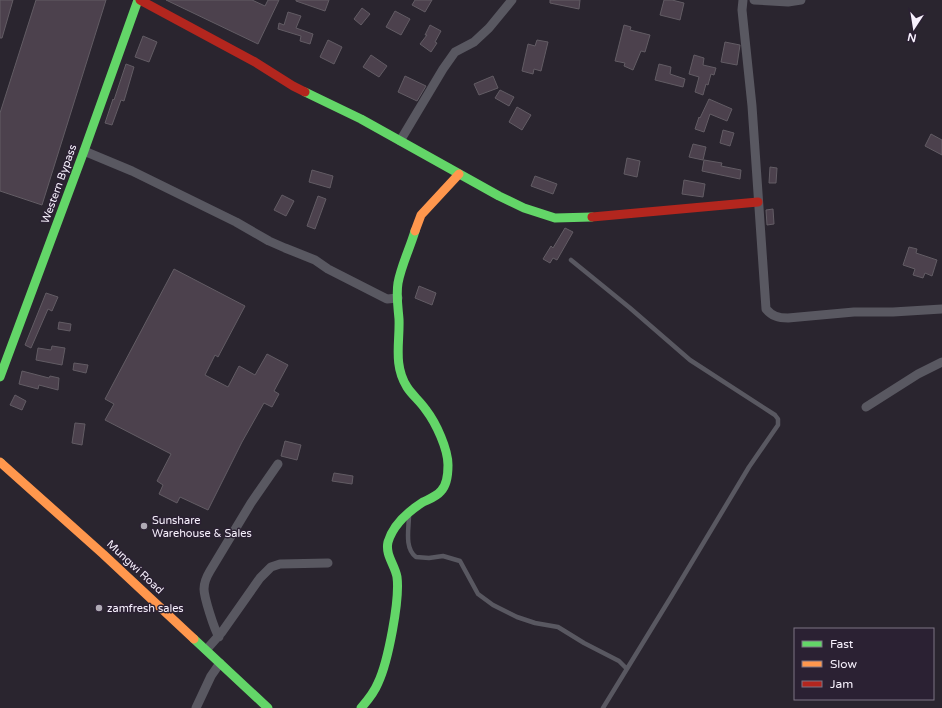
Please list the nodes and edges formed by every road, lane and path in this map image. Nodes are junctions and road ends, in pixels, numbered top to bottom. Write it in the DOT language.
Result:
graph roads {
  1 [pos="139,0"];
  2 [pos="512,0"];
  3 [pos="743,0"];
  4 [pos="754,0"];
  5 [pos="801,0"];
  6 [pos="400,141"];
  7 [pos="84,151"];
  8 [pos="459,174"];
  9 [pos="758,202"];
  10 [pos="571,260"];
  11 [pos="398,298"];
  12 [pos="942,309"];
  13 [pos="942,362"];
  14 [pos="0,377"];
  15 [pos="866,407"];
  16 [pos="0,463"];
  17 [pos="278,464"];
  18 [pos="410,511"];
  19 [pos="328,563"];
  20 [pos="219,637"];
  21 [pos="206,650"];
  22 [pos="220,663"];
  23 [pos="627,669"];
  24 [pos="196,708"];
  25 [pos="268,708"];
  26 [pos="361,708"];
  27 [pos="603,708"];
  1 -- 6 [label="street"];
  1 -- 7 [label="street, Western Bypass"];
  2 -- 6 [label="street"];
  3 -- 9 [label="street"];
  4 -- 5 [label="street"];
  6 -- 8 [label="street"];
  7 -- 11 [label="street"];
  7 -- 14 [label="street, Western Bypass"];
  8 -- 9 [label="street"];
  8 -- 11 [label="street"];
  9 -- 12 [label="street"];
  10 -- 23 [label="lane"];
  11 -- 18 [label="street"];
  13 -- 15 [label="street"];
  16 -- 21 [label="street, Mungwi Road"];
  17 -- 20 [label="street"];
  18 -- 23 [label="lane"];
  18 -- 26 [label="street"];
  19 -- 20 [label="street"];
  20 -- 21 [label="street"];
  21 -- 22 [label="street, Mungwi Road"];
  22 -- 24 [label="street"];
  22 -- 25 [label="street, Mungwi Road"];
  23 -- 27 [label="lane"];
}
